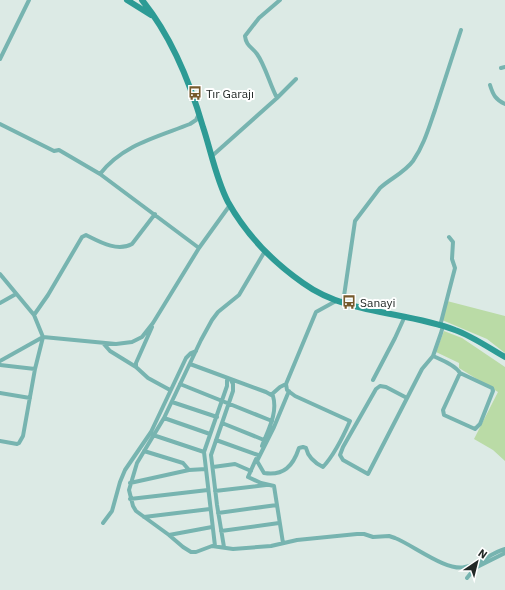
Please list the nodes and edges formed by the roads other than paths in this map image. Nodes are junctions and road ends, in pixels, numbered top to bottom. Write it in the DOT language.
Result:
graph roads {
  1 [pos="29,0"];
  2 [pos="127,0"];
  3 [pos="142,0"];
  4 [pos="280,0"];
  5 [pos="154,17"];
  6 [pos="461,30"];
  7 [pos="0,60"];
  8 [pos="296,79"];
  9 [pos="490,85"];
  10 [pos="277,98"];
  11 [pos="505,104"];
  12 [pos="199,114"];
  13 [pos="0,124"];
  14 [pos="212,156"];
  15 [pos="100,174"];
  16 [pos="230,205"];
  17 [pos="155,214"];
  18 [pos="449,237"];
  19 [pos="199,248"];
  20 [pos="265,250"];
  21 [pos="0,274"];
  22 [pos="16,294"];
  23 [pos="336,301"];
  24 [pos="343,303"];
  25 [pos="0,304"];
  26 [pos="34,315"];
  27 [pos="405,316"];
  28 [pos="153,323"];
  29 [pos="442,326"];
  30 [pos="43,337"];
  31 [pos="103,343"];
  32 [pos="196,351"];
  33 [pos="433,356"];
  34 [pos="505,357"];
  35 [pos="0,361"];
  36 [pos="190,364"];
  37 [pos="0,365"];
  38 [pos="136,367"];
  39 [pos="35,369"];
  40 [pos="460,373"];
  41 [pos="229,379"];
  42 [pos="373,380"];
  43 [pos="180,384"];
  44 [pos="286,384"];
  45 [pos="170,390"];
  46 [pos="289,391"];
  47 [pos="0,392"];
  48 [pos="271,395"];
  49 [pos="30,398"];
  50 [pos="407,398"];
  51 [pos="222,401"];
  52 [pos="172,402"];
  53 [pos="229,404"];
  54 [pos="217,417"];
  55 [pos="164,418"];
  56 [pos="272,421"];
  57 [pos="222,423"];
  58 [pos="210,434"];
  59 [pos="153,436"];
  60 [pos="216,440"];
  61 [pos="264,440"];
  62 [pos="0,441"];
  63 [pos="144,451"];
  64 [pos="204,452"];
  65 [pos="258,455"];
  66 [pos="213,467"];
  67 [pos="189,470"];
  68 [pos="206,470"];
  69 [pos="251,471"];
  70 [pos="130,483"];
  71 [pos="268,484"];
  72 [pos="208,490"];
  73 [pos="215,491"];
  74 [pos="130,499"];
  75 [pos="276,505"];
  76 [pos="210,509"];
  77 [pos="218,513"];
  78 [pos="144,517"];
  79 [pos="103,523"];
  80 [pos="279,523"];
  81 [pos="212,528"];
  82 [pos="221,531"];
  83 [pos="169,535"];
  84 [pos="283,543"];
  85 [pos="215,546"];
  86 [pos="224,547"];
  87 [pos="505,549"];
  88 [pos="505,553"];
  89 [pos="467,578"];
  1 -- 7 [label="street"];
  2 -- 5 [label="main road"];
  3 -- 5 [label="main road"];
  4 -- 10 [label="street"];
  5 -- 12 [label="main road"];
  6 -- 24 [label="street"];
  8 -- 10 [label="street"];
  9 -- 11 [label="street"];
  10 -- 14 [label="street"];
  12 -- 14 [label="main road"];
  12 -- 15 [label="street"];
  13 -- 15 [label="street"];
  14 -- 16 [label="main road"];
  15 -- 17 [label="street"];
  16 -- 19 [label="street"];
  16 -- 20 [label="main road"];
  17 -- 19 [label="street"];
  17 -- 26 [label="street"];
  18 -- 29 [label="street"];
  19 -- 28 [label="street"];
  20 -- 23 [label="main road"];
  20 -- 32 [label="street"];
  21 -- 22 [label="street"];
  22 -- 25 [label="street"];
  22 -- 26 [label="street"];
  23 -- 24 [label="main road"];
  23 -- 44 [label="street"];
  24 -- 27 [label="main road"];
  26 -- 30 [label="street"];
  27 -- 29 [label="main road"];
  27 -- 42 [label="street"];
  28 -- 31 [label="street"];
  28 -- 38 [label="street"];
  29 -- 33 [label="street"];
  29 -- 34 [label="main road"];
  30 -- 31 [label="street"];
  30 -- 35 [label="street"];
  30 -- 39 [label="street"];
  31 -- 38 [label="street"];
  32 -- 36 [label="street"];
  32 -- 45 [label="street"];
  33 -- 40 [label="street"];
  33 -- 50 [label="street"];
  36 -- 41 [label="street"];
  36 -- 43 [label="street"];
  37 -- 39 [label="street"];
  38 -- 45 [label="street"];
  39 -- 49 [label="street"];
  40 -- 40 [label="street"];
  41 -- 48 [label="street"];
  41 -- 51 [label="street"];
  41 -- 53 [label="street"];
  43 -- 51 [label="street"];
  43 -- 52 [label="street"];
  44 -- 46 [label="street"];
  44 -- 48 [label="street"];
  45 -- 79 [label="street"];
  46 -- 46 [label="street"];
  47 -- 49 [label="street"];
  48 -- 56 [label="street"];
  49 -- 62 [label="street"];
  50 -- 50 [label="street"];
  51 -- 53 [label="street"];
  51 -- 54 [label="street"];
  52 -- 54 [label="street"];
  52 -- 55 [label="street"];
  53 -- 56 [label="street"];
  53 -- 57 [label="street"];
  54 -- 58 [label="street"];
  55 -- 58 [label="street"];
  55 -- 59 [label="street"];
  56 -- 61 [label="street"];
  57 -- 60 [label="street"];
  57 -- 61 [label="street"];
  58 -- 64 [label="street"];
  59 -- 63 [label="street"];
  59 -- 64 [label="street"];
  60 -- 65 [label="street"];
  60 -- 66 [label="street"];
  61 -- 65 [label="street"];
  63 -- 67 [label="street"];
  63 -- 70 [label="street"];
  64 -- 68 [label="street"];
  65 -- 69 [label="street"];
  66 -- 69 [label="street"];
  66 -- 73 [label="street"];
  67 -- 68 [label="street"];
  67 -- 70 [label="street"];
  68 -- 72 [label="street"];
  69 -- 71 [label="street"];
  70 -- 74 [label="street"];
  71 -- 73 [label="street"];
  71 -- 75 [label="street"];
  72 -- 74 [label="street"];
  72 -- 76 [label="street"];
  73 -- 77 [label="street"];
  74 -- 78 [label="street"];
  75 -- 77 [label="street"];
  75 -- 80 [label="street"];
  76 -- 78 [label="street"];
  76 -- 81 [label="street"];
  77 -- 82 [label="street"];
  78 -- 83 [label="street"];
  80 -- 82 [label="street"];
  80 -- 84 [label="street"];
  81 -- 83 [label="street"];
  81 -- 85 [label="street"];
  82 -- 86 [label="street"];
  83 -- 85 [label="street"];
  84 -- 86 [label="street"];
  84 -- 87 [label="street"];
  85 -- 86 [label="street"];
  88 -- 89 [label="street"];
}
